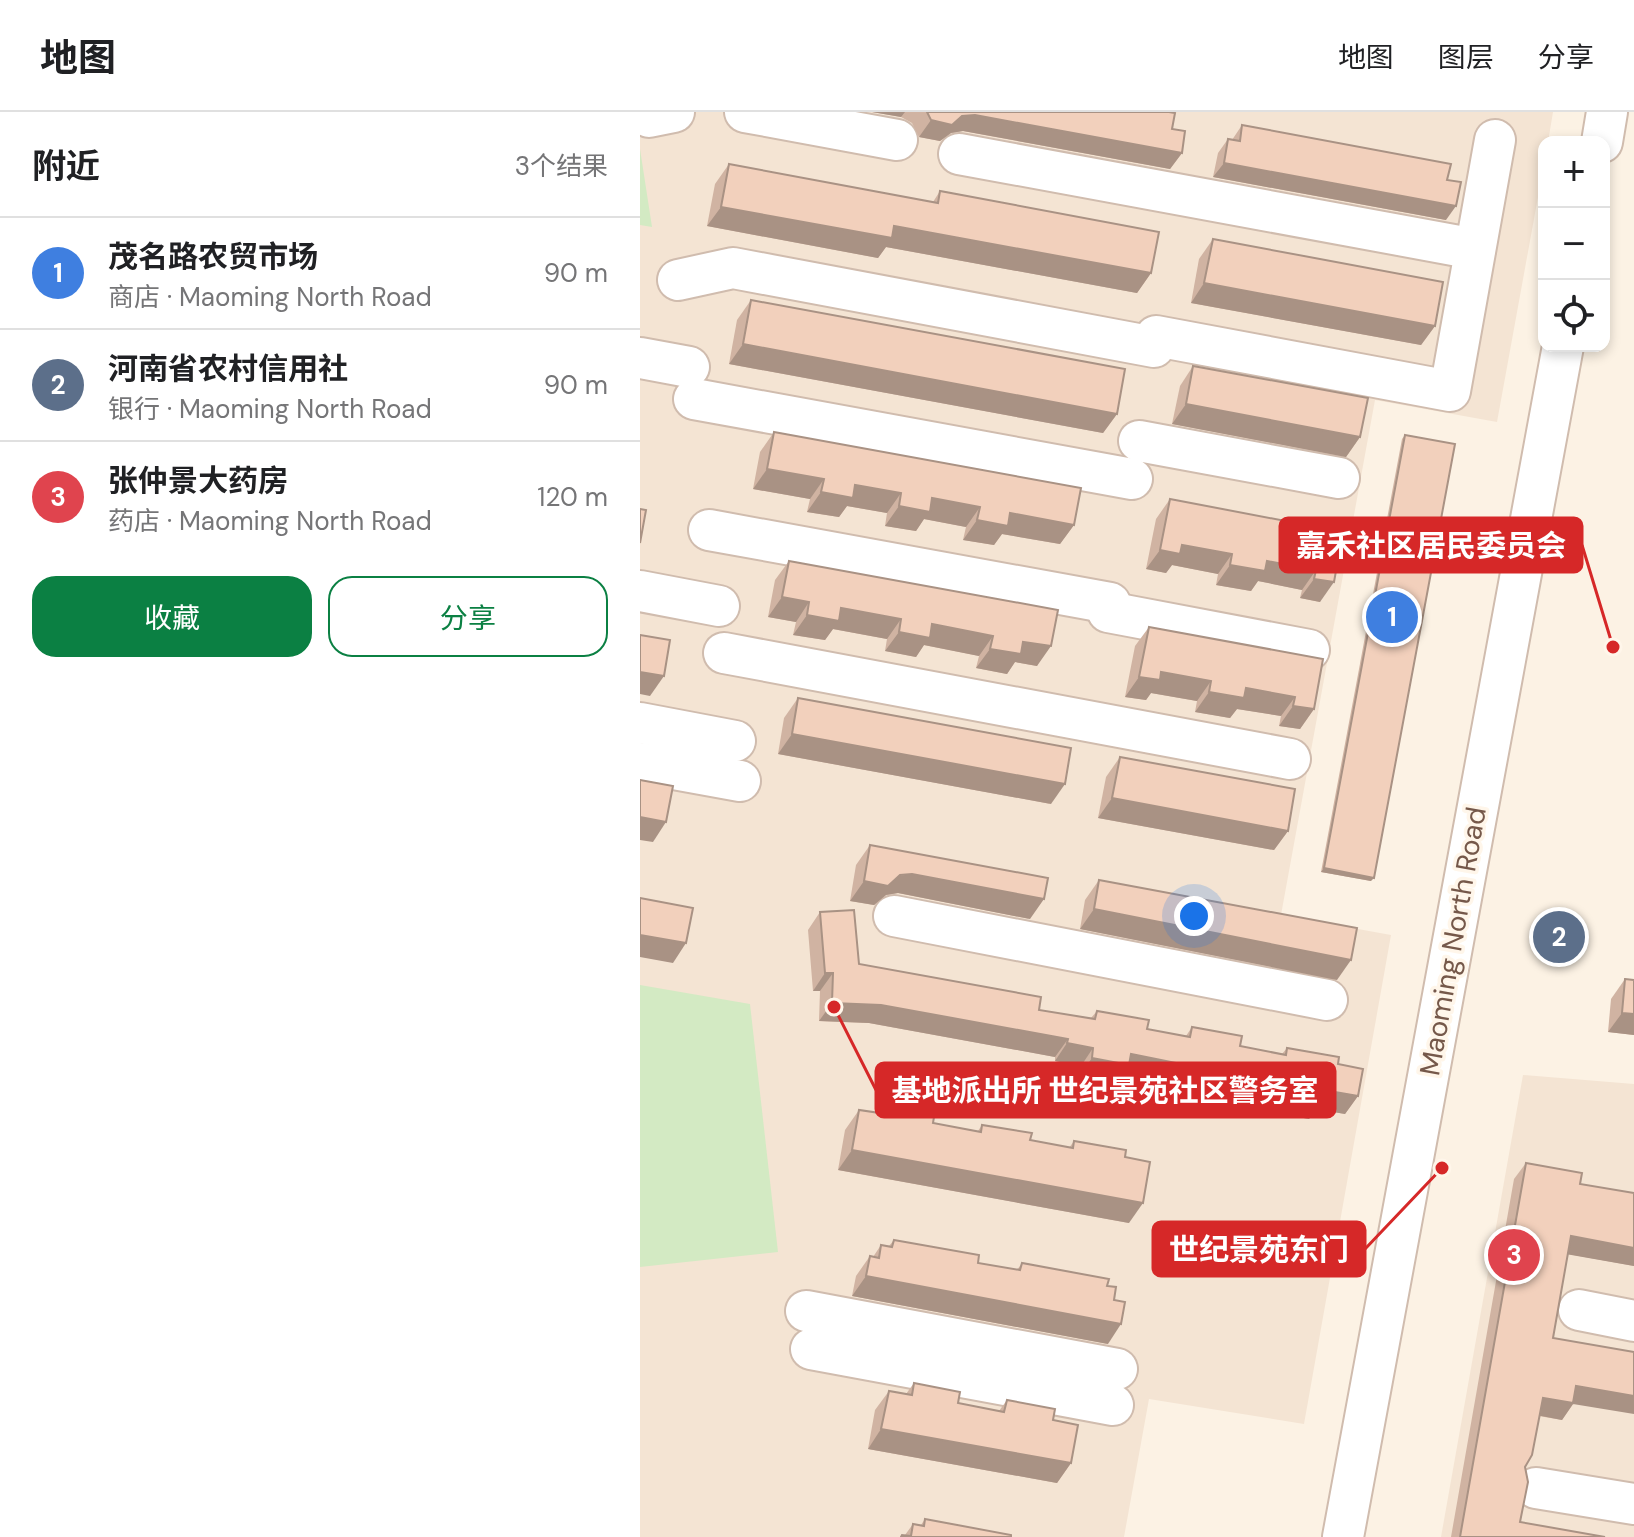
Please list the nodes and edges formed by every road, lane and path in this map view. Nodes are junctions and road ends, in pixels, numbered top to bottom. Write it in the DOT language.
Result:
graph roads {
  1 [pos="745,112"];
  2 [pos="1607,112"];
  3 [pos="1506,132"];
  4 [pos="1603,136"];
  5 [pos="897,140"];
  6 [pos="959,154"];
  7 [pos="1475,249"];
  8 [pos="678,280"];
  9 [pos="1562,352"];
  10 [pos="640,358"];
  11 [pos="1339,478"];
  12 [pos="709,530"];
  13 [pos="640,591"];
  14 [pos="719,606"];
  15 [pos="1309,650"];
  16 [pos="724,653"];
  17 [pos="640,723"];
  18 [pos="735,741"];
  19 [pos="1290,759"];
  20 [pos="640,763"];
  21 [pos="740,781"];
  22 [pos="894,916"];
  23 [pos="1327,1000"];
  24 [pos="1579,1310"];
  25 [pos="1634,1321"];
  26 [pos="808,1330"];
  27 [pos="1115,1387"];
  28 [pos="1536,1488"];
  29 [pos="1634,1504"];
  30 [pos="1343,1537"];
  1 -- 5 [label="street"];
  2 -- 4 [label="street"];
  3 -- 7 [label="street"];
  6 -- 7 [label="street"];
  7 -- 8 [label="street"];
  9 -- 30 [label="street, Maoming North Road"];
  10 -- 11 [label="street"];
  12 -- 15 [label="street"];
  13 -- 14 [label="street"];
  16 -- 19 [label="street"];
  17 -- 18 [label="street"];
  20 -- 21 [label="street"];
  22 -- 23 [label="street"];
  24 -- 25 [label="street"];
  26 -- 27 [label="street"];
  28 -- 29 [label="street"];
}
